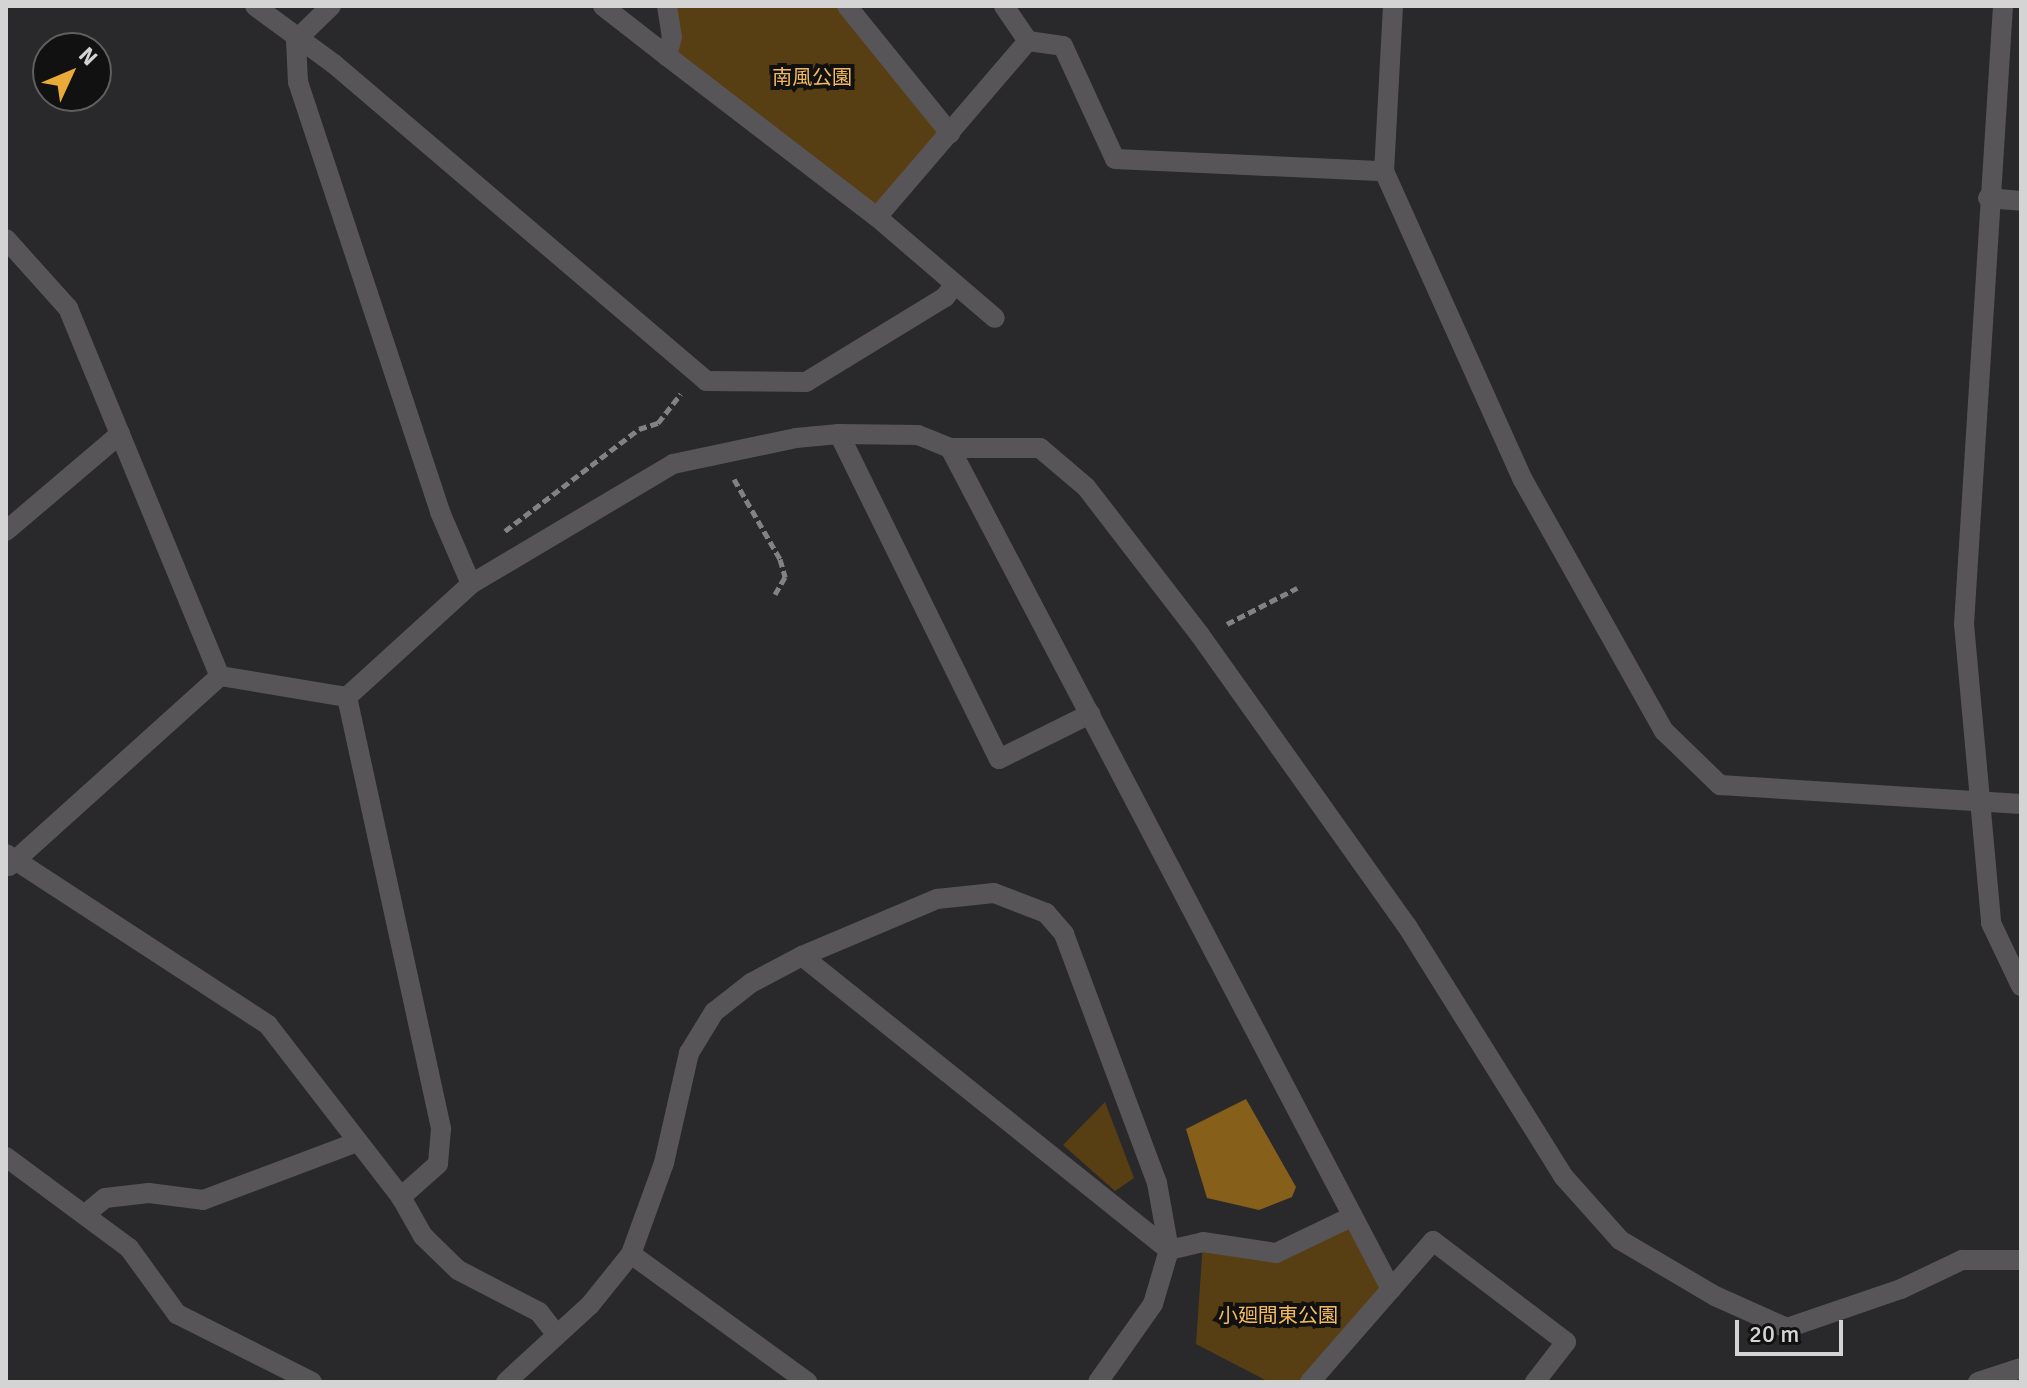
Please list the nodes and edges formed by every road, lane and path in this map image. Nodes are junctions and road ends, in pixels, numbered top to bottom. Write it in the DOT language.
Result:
graph roads {
  1 [pos="255,6"];
  2 [pos="331,6"];
  3 [pos="603,6"];
  4 [pos="667,6"];
  5 [pos="847,6"];
  6 [pos="1004,6"];
  7 [pos="1393,6"];
  8 [pos="2003,6"];
  9 [pos="296,40"];
  10 [pos="1028,41"];
  11 [pos="667,56"];
  12 [pos="950,133"];
  13 [pos="1384,171"];
  14 [pos="1988,198"];
  15 [pos="2021,201"];
  16 [pos="877,217"];
  17 [pos="6,239"];
  18 [pos="955,284"];
  19 [pos="995,318"];
  20 [pos="698,375"];
  21 [pos="120,434"];
  22 [pos="839,434"];
  23 [pos="950,448"];
  24 [pos="719,454"];
  25 [pos="6,531"];
  26 [pos="503,535"];
  27 [pos="471,584"];
  28 [pos="1297,588"];
  29 [pos="775,594"];
  30 [pos="1200,635"];
  31 [pos="220,676"];
  32 [pos="347,697"];
  33 [pos="1090,714"];
  34 [pos="1976,801"];
  35 [pos="2021,804"];
  36 [pos="9,861"];
  37 [pos="802,956"];
  38 [pos="2021,986"];
  39 [pos="355,1143"];
  40 [pos="6,1157"];
  41 [pos="401,1197"];
  42 [pos="87,1213"];
  43 [pos="1351,1217"];
  44 [pos="1169,1250"];
  45 [pos="631,1254"];
  46 [pos="2021,1260"];
  47 [pos="1391,1289"];
  48 [pos="556,1334"];
  49 [pos="2021,1368"];
  50 [pos="312,1382"];
  51 [pos="506,1382"];
  52 [pos="807,1382"];
  53 [pos="1098,1382"];
  54 [pos="1310,1382"];
  55 [pos="1535,1382"];
  56 [pos="1978,1382"];
  1 -- 9 [label="street"];
  2 -- 9 [label="street"];
  3 -- 11 [label="street"];
  4 -- 11 [label="street"];
  5 -- 12 [label="street"];
  6 -- 10 [label="street"];
  7 -- 13 [label="street"];
  8 -- 14 [label="street"];
  9 -- 20 [label="street"];
  9 -- 27 [label="street"];
  10 -- 12 [label="street"];
  10 -- 13 [label="street"];
  11 -- 16 [label="street"];
  12 -- 16 [label="street"];
  13 -- 34 [label="street"];
  14 -- 15 [label="street"];
  14 -- 34 [label="street"];
  16 -- 18 [label="street"];
  17 -- 21 [label="street"];
  18 -- 19 [label="street"];
  18 -- 20 [label="street"];
  20 -- 26 [label="path"];
  21 -- 25 [label="street"];
  21 -- 31 [label="street"];
  22 -- 23 [label="street"];
  22 -- 24 [label="street"];
  22 -- 33 [label="street"];
  23 -- 30 [label="street"];
  23 -- 33 [label="street"];
  24 -- 27 [label="street"];
  24 -- 29 [label="path"];
  27 -- 32 [label="street"];
  28 -- 30 [label="path"];
  30 -- 46 [label="street"];
  31 -- 32 [label="street"];
  31 -- 36 [label="street"];
  32 -- 41 [label="street"];
  33 -- 43 [label="street"];
  34 -- 35 [label="street"];
  34 -- 38 [label="street"];
  36 -- 39 [label="street"];
  37 -- 44 [label="street"];
  37 -- 44 [label="street"];
  37 -- 45 [label="street"];
  39 -- 41 [label="street"];
  39 -- 42 [label="street"];
  40 -- 42 [label="street"];
  41 -- 48 [label="street"];
  42 -- 50 [label="street"];
  43 -- 44 [label="street"];
  43 -- 47 [label="street"];
  44 -- 53 [label="street"];
  45 -- 48 [label="street"];
  45 -- 52 [label="street"];
  47 -- 54 [label="street"];
  47 -- 55 [label="street"];
  48 -- 51 [label="street"];
  49 -- 56 [label="street"];
}
